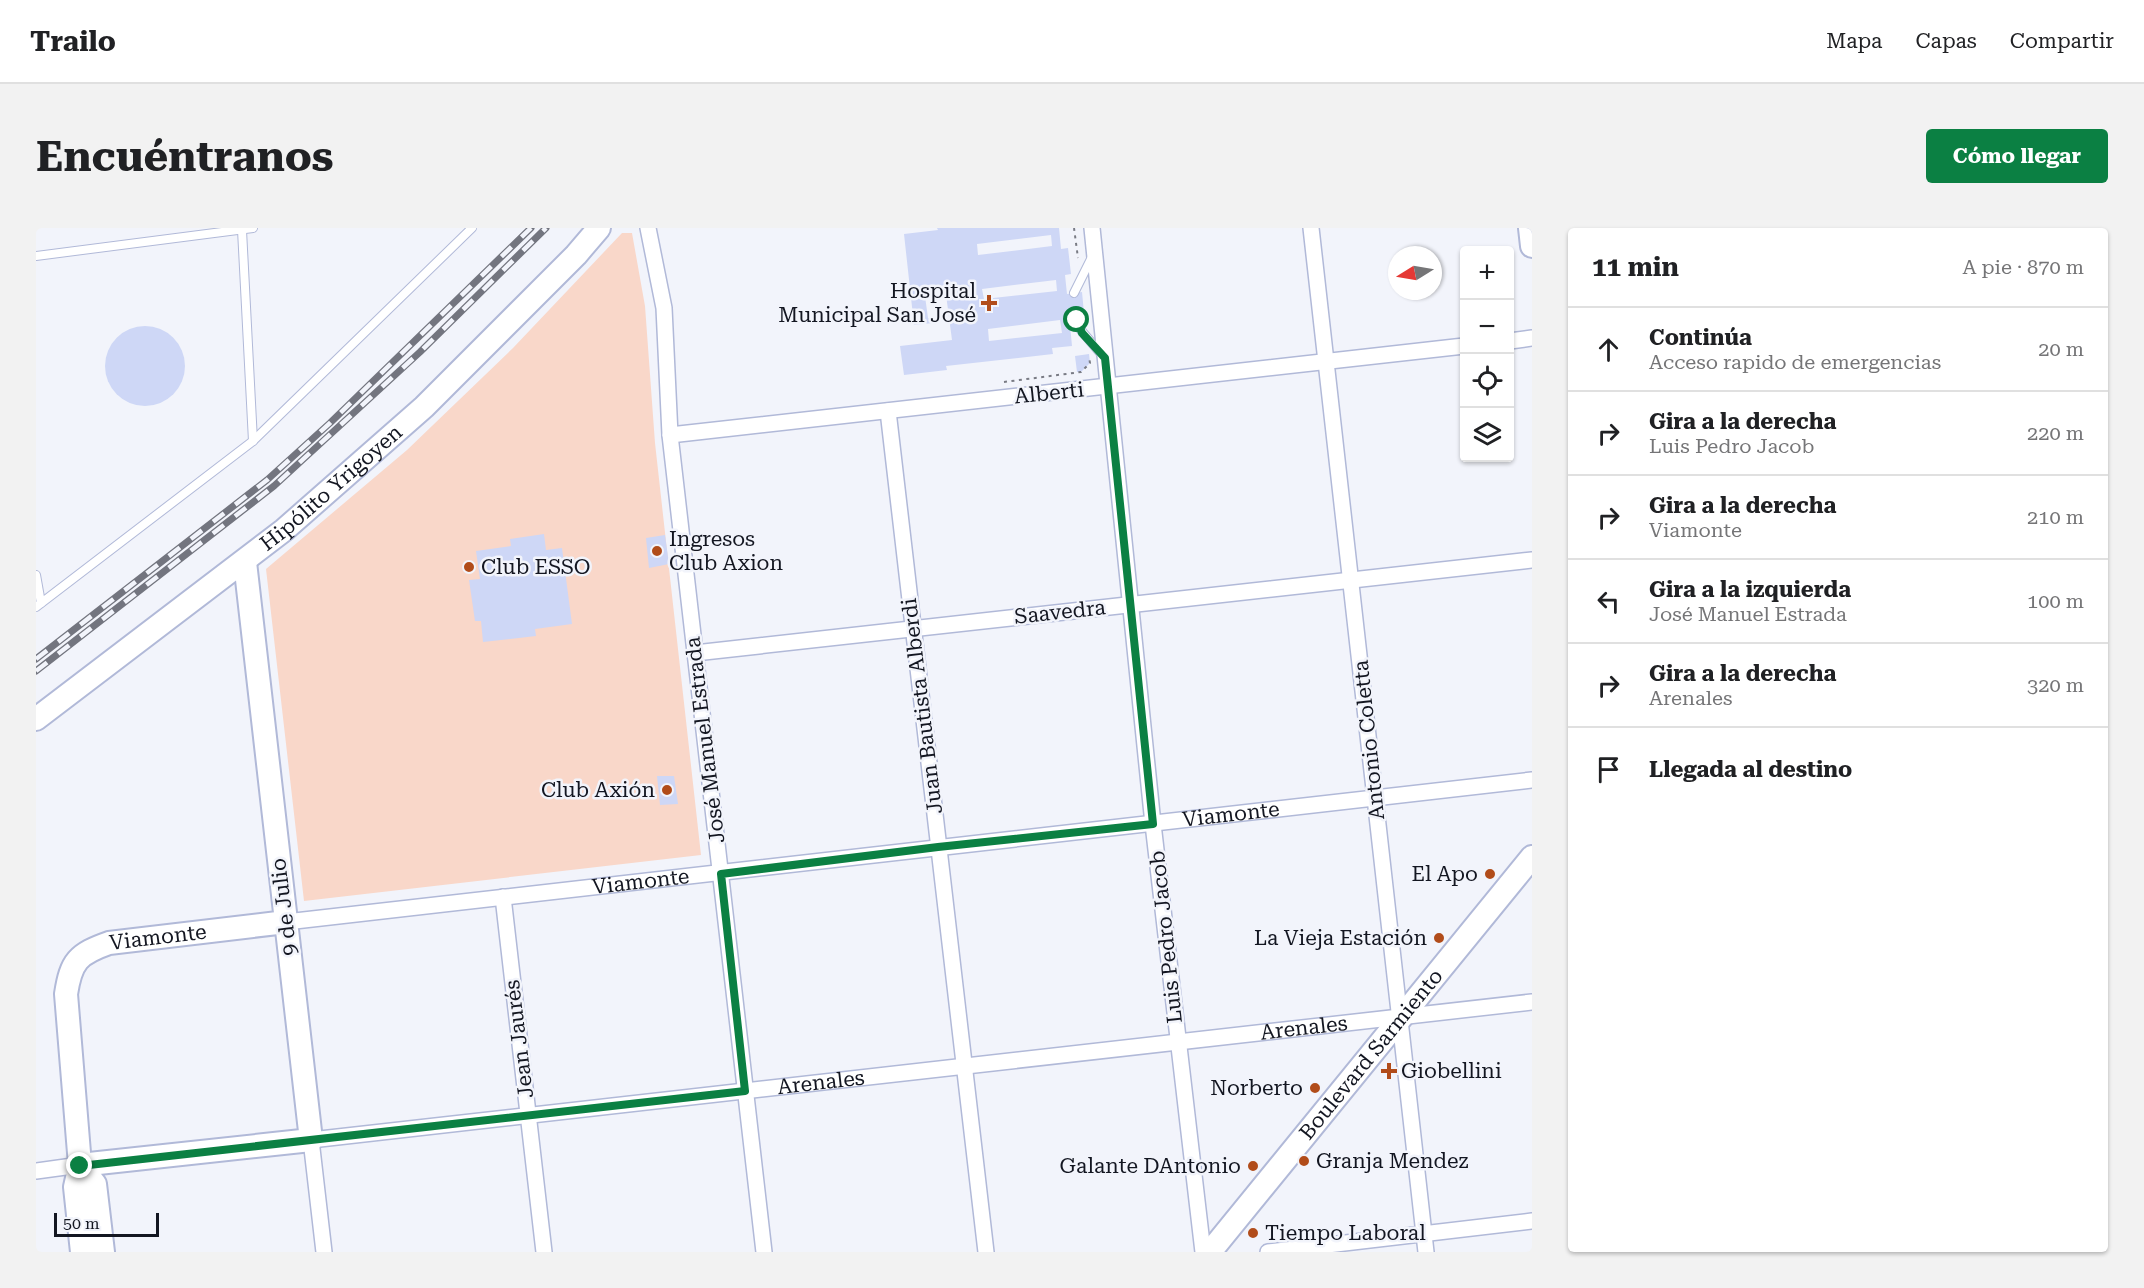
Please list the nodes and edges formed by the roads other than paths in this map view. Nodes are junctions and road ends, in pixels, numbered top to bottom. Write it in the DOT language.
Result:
graph roads {
  1 [pos="253,228"];
  2 [pos="472,228"];
  3 [pos="599,228"];
  4 [pos="648,228"];
  5 [pos="1092,228"];
  6 [pos="1311,228"];
  7 [pos="1530,228"];
  8 [pos="242,230"];
  9 [pos="1532,246"];
  10 [pos="1094,252"];
  11 [pos="36,256"];
  12 [pos="1074,293"];
  13 [pos="1076,315"];
  14 [pos="1532,338"];
  15 [pos="1514,340"];
  16 [pos="1460,346"];
  17 [pos="1105,358"];
  18 [pos="1326,362"];
  19 [pos="1108,386"];
  20 [pos="888,411"];
  21 [pos="670,435"];
  22 [pos="253,441"];
  23 [pos="1532,560"];
  24 [pos="245,562"];
  25 [pos="36,575"];
  26 [pos="1351,580"];
  27 [pos="1130,604"];
  28 [pos="38,605"];
  29 [pos="913,629"];
  30 [pos="695,653"];
  31 [pos="36,719"];
  32 [pos="1532,780"];
  33 [pos="1376,798"];
  34 [pos="1153,824"];
  35 [pos="938,847"];
  36 [pos="1532,857"];
  37 [pos="721,874"];
  38 [pos="503,897"];
  39 [pos="286,922"];
  40 [pos="1532,1002"];
  41 [pos="1400,1018"];
  42 [pos="1177,1043"];
  43 [pos="964,1067"];
  44 [pos="745,1091"];
  45 [pos="528,1115"];
  46 [pos="311,1140"];
  47 [pos="80,1166"];
  48 [pos="36,1171"];
  49 [pos="1532,1221"];
  50 [pos="1425,1234"];
  51 [pos="82,1252"];
  52 [pos="102,1252"];
  53 [pos="324,1252"];
  54 [pos="544,1252"];
  55 [pos="764,1252"];
  56 [pos="986,1252"];
  57 [pos="1203,1252"];
  58 [pos="1210,1252"];
  59 [pos="1268,1252"];
  60 [pos="1426,1252"];
  1 -- 8 [label="lane"];
  2 -- 22 [label="lane"];
  3 -- 24 [label="street, Hipólito Yrigoyen"];
  4 -- 21 [label="street, José Manuel Estrada"];
  5 -- 10 [label="street, Luis Pedro Jacob"];
  6 -- 18 [label="street, Antonio Coletta"];
  7 -- 9 [label="street"];
  8 -- 11 [label="lane"];
  8 -- 22 [label="lane"];
  10 -- 12 [label="lane"];
  10 -- 17 [label="street, Luis Pedro Jacob"];
  13 -- 17 [label="lane"];
  14 -- 15 [label="street"];
  16 -- 18 [label="street, Alberti"];
  17 -- 19 [label="street, Luis Pedro Jacob"];
  18 -- 19 [label="street, Alberti"];
  18 -- 26 [label="street, Antonio Coletta"];
  19 -- 20 [label="street, Alberti"];
  19 -- 27 [label="street, Luis Pedro Jacob"];
  20 -- 21 [label="street, Alberti"];
  20 -- 29 [label="street, Juan Bautista Alberdi"];
  21 -- 30 [label="street, José Manuel Estrada"];
  22 -- 28 [label="lane"];
  23 -- 26 [label="street, Saavedra"];
  24 -- 31 [label="street, Hipólito Yrigoyen"];
  24 -- 39 [label="street, 9 de Julio"];
  25 -- 28 [label="lane"];
  26 -- 27 [label="street, Saavedra"];
  26 -- 33 [label="street, Antonio Coletta"];
  27 -- 29 [label="street, Saavedra"];
  27 -- 34 [label="street, Luis Pedro Jacob"];
  29 -- 30 [label="street, Saavedra"];
  29 -- 35 [label="street, Juan Bautista Alberdi"];
  30 -- 37 [label="street, José Manuel Estrada"];
  32 -- 33 [label="street, Viamonte"];
  33 -- 34 [label="street, Viamonte"];
  33 -- 41 [label="street, Antonio Coletta"];
  34 -- 35 [label="street, Viamonte"];
  34 -- 42 [label="street, Luis Pedro Jacob"];
  35 -- 37 [label="street, Viamonte"];
  35 -- 43 [label="street, Juan Bautista Alberdi"];
  36 -- 41 [label="street, Boulevard Sarmiento"];
  37 -- 38 [label="street, Viamonte"];
  37 -- 44 [label="street, José Manuel Estrada"];
  38 -- 39 [label="street, Viamonte"];
  38 -- 45 [label="street, Jean Jaurés"];
  39 -- 46 [label="street, 9 de Julio"];
  39 -- 47 [label="street, Viamonte"];
  40 -- 41 [label="street, Arenales"];
  41 -- 42 [label="street, Arenales"];
  41 -- 50 [label="street, Antonio Coletta"];
  41 -- 58 [label="street, Boulevard Sarmiento"];
  42 -- 43 [label="street, Arenales"];
  42 -- 57 [label="street, Luis Pedro Jacob"];
  43 -- 44 [label="street, Arenales"];
  43 -- 56 [label="street, Juan Bautista Alberdi"];
  44 -- 45 [label="street, Arenales"];
  44 -- 55 [label="street, José Manuel Estrada"];
  45 -- 46 [label="street, Arenales"];
  45 -- 54 [label="street, Jean Jaurés"];
  46 -- 47 [label="street, Arenales"];
  46 -- 53 [label="street, 9 de Julio"];
  47 -- 48 [label="street, Arenales"];
  47 -- 51 [label="street"];
  47 -- 52 [label="street"];
  49 -- 50 [label="street"];
  50 -- 59 [label="street"];
  50 -- 60 [label="street, Antonio Coletta"];
}
